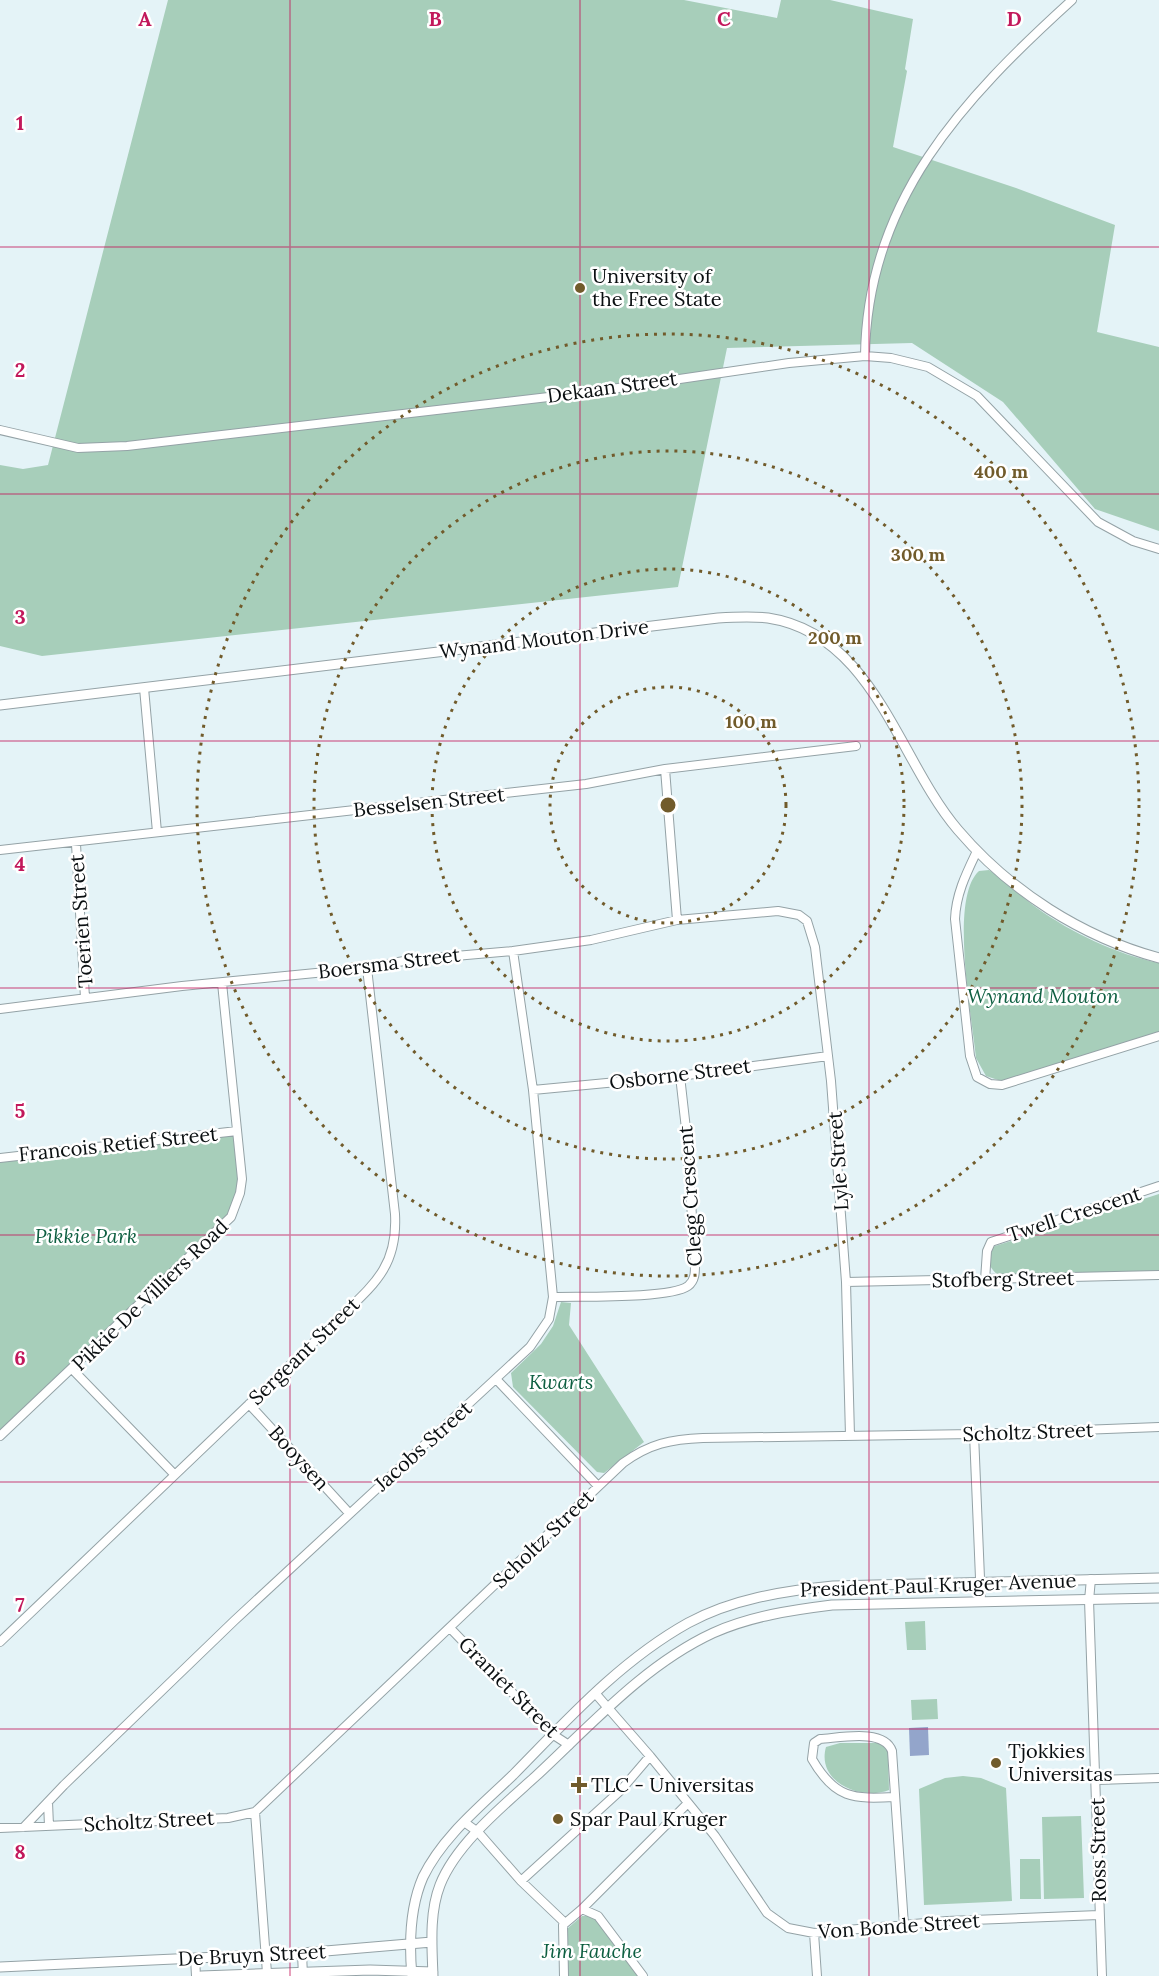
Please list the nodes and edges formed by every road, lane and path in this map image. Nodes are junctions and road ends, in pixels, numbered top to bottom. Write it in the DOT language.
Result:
graph roads {
  1 [pos="1072,0"];
  2 [pos="865,357"];
  3 [pos="0,430"];
  4 [pos="1159,549"];
  5 [pos="144,688"];
  6 [pos="0,705"];
  7 [pos="856,746"];
  8 [pos="665,769"];
  9 [pos="157,832"];
  10 [pos="76,843"];
  11 [pos="0,850"];
  12 [pos="977,852"];
  13 [pos="778,911"];
  14 [pos="677,920"];
  15 [pos="513,951"];
  16 [pos="1159,958"];
  17 [pos="367,968"];
  18 [pos="222,983"];
  19 [pos="85,998"];
  20 [pos="0,1009"];
  21 [pos="1159,1036"];
  22 [pos="828,1056"];
  23 [pos="680,1076"];
  24 [pos="533,1089"];
  25 [pos="237,1131"];
  26 [pos="0,1158"];
  27 [pos="1159,1186"];
  28 [pos="1159,1275"];
  29 [pos="985,1280"];
  30 [pos="846,1282"];
  31 [pos="553,1297"];
  32 [pos="72,1369"];
  33 [pos="496,1379"];
  34 [pos="249,1404"];
  35 [pos="1159,1427"];
  36 [pos="974,1434"];
  37 [pos="0,1436"];
  38 [pos="850,1436"];
  39 [pos="174,1474"];
  40 [pos="598,1486"];
  41 [pos="349,1513"];
  42 [pos="1159,1578"];
  43 [pos="1091,1580"];
  44 [pos="980,1582"];
  45 [pos="1159,1598"];
  46 [pos="747,1600"];
  47 [pos="1089,1600"];
  48 [pos="981,1602"];
  49 [pos="753,1620"];
  50 [pos="450,1628"];
  51 [pos="0,1642"];
  52 [pos="595,1694"];
  53 [pos="609,1707"];
  54 [pos="552,1734"];
  55 [pos="569,1745"];
  56 [pos="650,1756"];
  57 [pos="1159,1778"];
  58 [pos="1098,1780"];
  59 [pos="895,1797"];
  60 [pos="48,1802"];
  61 [pos="688,1803"];
  62 [pos="255,1812"];
  63 [pos="464,1822"];
  64 [pos="49,1826"];
  65 [pos="24,1827"];
  66 [pos="0,1828"];
  67 [pos="478,1832"];
  68 [pos="521,1881"];
  69 [pos="582,1908"];
  70 [pos="1099,1915"];
  71 [pos="564,1922"];
  72 [pos="904,1925"];
  73 [pos="814,1933"];
  74 [pos="432,1942"];
  75 [pos="411,1943"];
  76 [pos="302,1953"];
  77 [pos="266,1955"];
  78 [pos="195,1958"];
  79 [pos="3,1970"];
  80 [pos="267,1973"];
  81 [pos="411,1973"];
  82 [pos="302,1974"];
  83 [pos="433,1974"];
  84 [pos="196,1976"];
  85 [pos="201,1976"];
  86 [pos="564,1976"];
  87 [pos="643,1976"];
  88 [pos="817,1976"];
  89 [pos="1102,1976"];
  1 -- 2 [label="street"];
  2 -- 3 [label="street, Dekaan Street"];
  2 -- 4 [label="street, Dekaan Street"];
  5 -- 6 [label="street, Wynand Mouton Drive"];
  5 -- 9 [label="street"];
  5 -- 12 [label="street, Wynand Mouton Drive"];
  7 -- 8 [label="street, Besselsen Street"];
  8 -- 9 [label="street, Besselsen Street"];
  8 -- 14 [label="street"];
  9 -- 10 [label="street, Besselsen Street"];
  10 -- 11 [label="street, Besselsen Street"];
  10 -- 19 [label="street, Toerien Street"];
  12 -- 16 [label="street, Wynand Mouton Drive"];
  12 -- 21 [label="street"];
  13 -- 14 [label="street, Boersma Street"];
  13 -- 22 [label="street, Lyle Street"];
  14 -- 15 [label="street, Boersma Street"];
  15 -- 17 [label="street, Boersma Street"];
  15 -- 24 [label="street, Jacobs Street"];
  17 -- 18 [label="street, Boersma Street"];
  17 -- 34 [label="street, Sergeant Street"];
  18 -- 19 [label="street, Boersma Street"];
  18 -- 25 [label="street, Pikkie De Villiers Road"];
  19 -- 20 [label="street, Boersma Street"];
  22 -- 23 [label="street, Osborne Street"];
  22 -- 30 [label="street, Lyle Street"];
  23 -- 24 [label="street, Osborne Street"];
  23 -- 31 [label="street, Clegg Crescent"];
  24 -- 31 [label="street, Jacobs Street"];
  25 -- 26 [label="street, Francois Retief Street"];
  25 -- 32 [label="street, Pikkie De Villiers Road"];
  27 -- 29 [label="street, Twell Crescent"];
  28 -- 29 [label="street, Stofberg Street"];
  29 -- 30 [label="street, Stofberg Street"];
  30 -- 38 [label="street, Lyle Street"];
  31 -- 33 [label="street, Jacobs Street"];
  32 -- 37 [label="street, Pikkie De Villiers Road"];
  32 -- 39 [label="street"];
  33 -- 40 [label="street"];
  33 -- 41 [label="street, Jacobs Street"];
  34 -- 39 [label="street, Sergeant Street"];
  34 -- 41 [label="street, Booysen"];
  35 -- 36 [label="street, Scholtz Street"];
  36 -- 38 [label="street, Scholtz Street"];
  36 -- 44 [label="street"];
  38 -- 40 [label="street, Scholtz Street"];
  39 -- 51 [label="street, Sergeant Street"];
  40 -- 50 [label="street, Scholtz Street"];
  41 -- 60 [label="street, Jacobs Street"];
  42 -- 43 [label="street, President Paul Kruger Avenue"];
  43 -- 44 [label="street, President Paul Kruger Avenue"];
  43 -- 47 [label="street, Ross Street"];
  44 -- 46 [label="street, President Paul Kruger Avenue"];
  44 -- 48 [label="street"];
  45 -- 47 [label="street, President Paul Kruger Avenue"];
  46 -- 49 [label="street"];
  46 -- 52 [label="street, President Paul Kruger Avenue"];
  47 -- 48 [label="street, President Paul Kruger Avenue"];
  47 -- 58 [label="street, Ross Street"];
  48 -- 49 [label="street, President Paul Kruger Avenue"];
  49 -- 53 [label="street, President Paul Kruger Avenue"];
  50 -- 54 [label="street, Graniet Street"];
  50 -- 62 [label="street, Scholtz Street"];
  52 -- 53 [label="street, Von Bonde Street"];
  52 -- 54 [label="street, President Paul Kruger Avenue"];
  53 -- 55 [label="street, President Paul Kruger Avenue"];
  53 -- 56 [label="street, Von Bonde Street"];
  54 -- 55 [label="street, Graniet Street"];
  54 -- 63 [label="street, President Paul Kruger Avenue"];
  55 -- 67 [label="street, President Paul Kruger Avenue"];
  56 -- 61 [label="street, Von Bonde Street"];
  56 -- 68 [label="street"];
  57 -- 58 [label="street"];
  58 -- 70 [label="street, Ross Street"];
  59 -- 59 [label="street"];
  59 -- 72 [label="street"];
  60 -- 64 [label="street"];
  60 -- 65 [label="street, Jacobs Street"];
  61 -- 69 [label="street"];
  61 -- 73 [label="street, Von Bonde Street"];
  62 -- 64 [label="street, Scholtz Street"];
  62 -- 77 [label="street"];
  63 -- 67 [label="street"];
  63 -- 75 [label="street, President Paul Kruger Avenue"];
  64 -- 65 [label="street, Scholtz Street"];
  65 -- 66 [label="street, Scholtz Street"];
  67 -- 68 [label="street"];
  67 -- 74 [label="street, President Paul Kruger Avenue"];
  68 -- 71 [label="street"];
  69 -- 71 [label="street"];
  69 -- 87 [label="street"];
  70 -- 72 [label="street, Von Bonde Street"];
  70 -- 89 [label="street, Ross Street"];
  71 -- 86 [label="street"];
  72 -- 73 [label="street, Von Bonde Street"];
  73 -- 88 [label="street"];
  74 -- 75 [label="street, De Bruyn Street"];
  74 -- 83 [label="street, President Paul Kruger Avenue"];
  75 -- 76 [label="street, De Bruyn Street"];
  75 -- 81 [label="street, President Paul Kruger Avenue"];
  76 -- 77 [label="street, De Bruyn Street"];
  76 -- 82 [label="street"];
  77 -- 78 [label="street, De Bruyn Street"];
  77 -- 80 [label="street"];
  78 -- 79 [label="street, De Bruyn Street"];
  78 -- 84 [label="street"];
  80 -- 82 [label="street, De Bruyn Street"];
  80 -- 85 [label="street, De Bruyn Street"];
  81 -- 82 [label="street, De Bruyn Street"];
  81 -- 83 [label="street, De Bruyn Street"];
}
